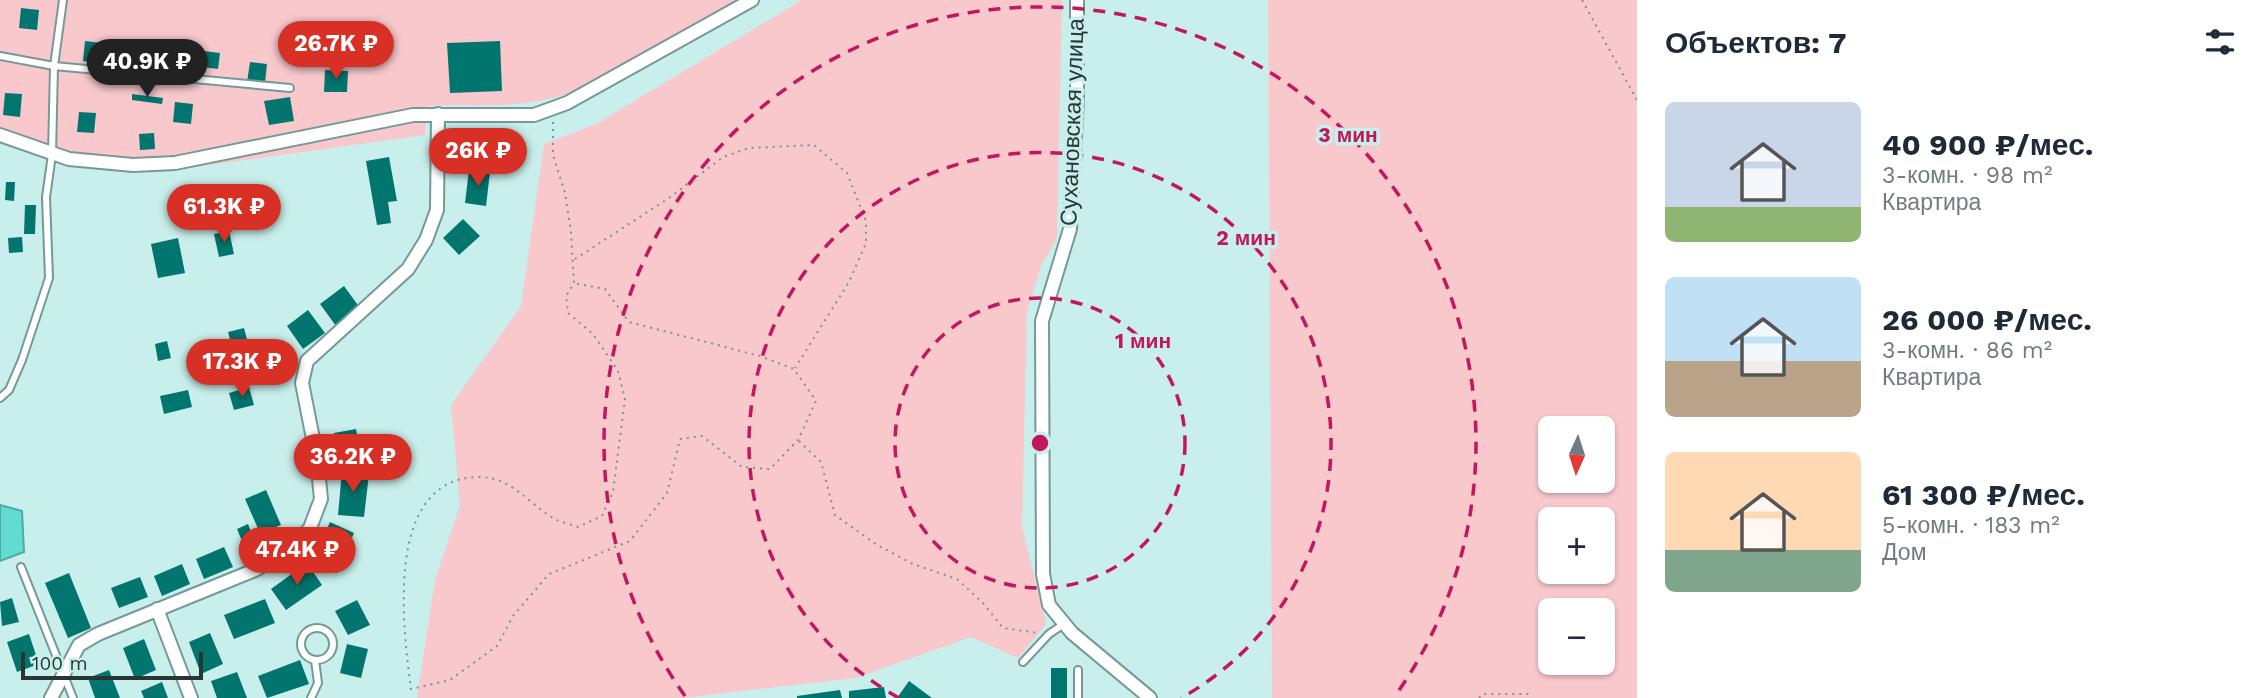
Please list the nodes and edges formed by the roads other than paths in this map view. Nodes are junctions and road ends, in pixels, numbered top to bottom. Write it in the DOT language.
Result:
graph roads {
  1 [pos="63,0"];
  2 [pos="752,0"];
  3 [pos="1077,0"];
  4 [pos="0,56"];
  5 [pos="54,66"];
  6 [pos="290,88"];
  7 [pos="438,114"];
  8 [pos="0,135"];
  9 [pos="52,155"];
  10 [pos="0,398"];
  11 [pos="21,567"];
  12 [pos="157,610"];
  13 [pos="1064,624"];
  14 [pos="315,660"];
  15 [pos="1023,662"];
  16 [pos="1078,670"];
  17 [pos="63,672"];
  18 [pos="1145,697"];
  19 [pos="51,698"];
  20 [pos="73,698"];
  21 [pos="191,698"];
  22 [pos="311,698"];
  23 [pos="1078,698"];
  1 -- 5 [label="lane"];
  2 -- 7 [label="street"];
  3 -- 13 [label="street, Сухановская улица"];
  4 -- 5 [label="lane"];
  5 -- 6 [label="lane"];
  5 -- 9 [label="lane"];
  7 -- 9 [label="street"];
  7 -- 12 [label="street"];
  8 -- 9 [label="street"];
  9 -- 10 [label="lane"];
  11 -- 17 [label="lane"];
  12 -- 17 [label="street"];
  12 -- 21 [label="street"];
  13 -- 15 [label="lane"];
  13 -- 18 [label="street, Сухановская улица"];
  14 -- 14 [label="lane"];
  14 -- 22 [label="lane"];
  16 -- 23 [label="lane"];
  17 -- 19 [label="street"];
  17 -- 20 [label="lane"];
}
